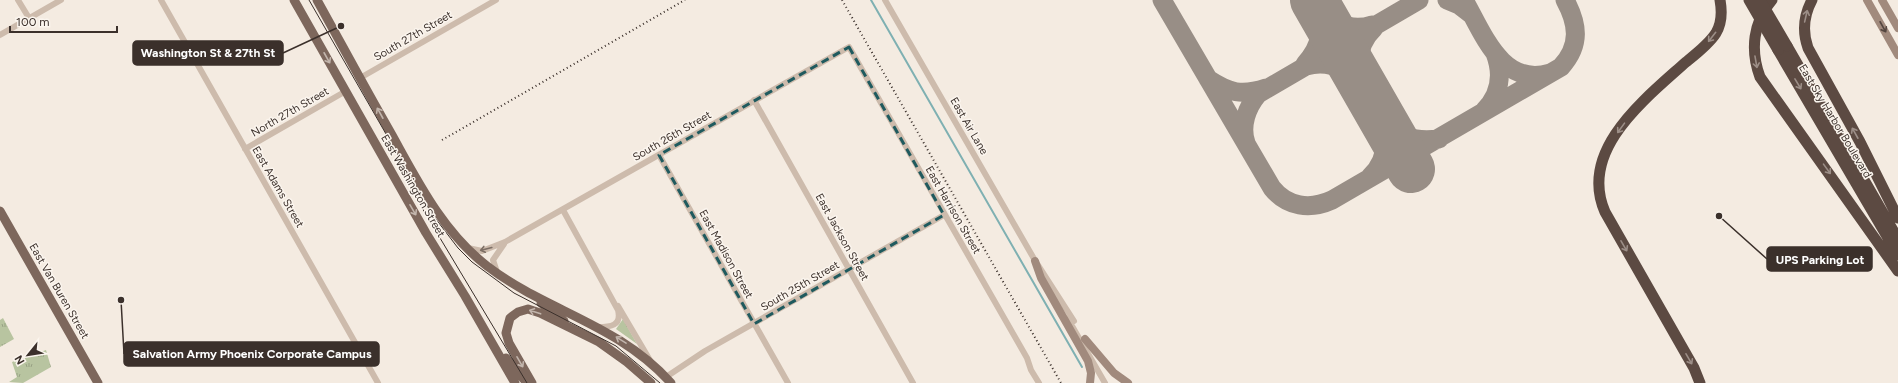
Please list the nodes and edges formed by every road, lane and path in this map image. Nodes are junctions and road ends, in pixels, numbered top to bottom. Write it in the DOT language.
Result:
graph roads {
  1 [pos="18,0"];
  2 [pos="61,0"];
  3 [pos="161,0"];
  4 [pos="294,0"];
  5 [pos="317,0"];
  6 [pos="496,0"];
  7 [pos="885,0"];
  8 [pos="1720,0"];
  9 [pos="1749,0"];
  10 [pos="1760,0"];
  11 [pos="1772,0"];
  12 [pos="1812,0"];
  13 [pos="1867,0"];
  14 [pos="1883,0"];
  15 [pos="29,18"];
  16 [pos="1898,28"];
  17 [pos="0,34"];
  18 [pos="849,46"];
  19 [pos="1782,48"];
  20 [pos="1898,55"];
  21 [pos="360,78"];
  22 [pos="346,91"];
  23 [pos="754,100"];
  24 [pos="245,149"];
  25 [pos="659,155"];
  26 [pos="563,210"];
  27 [pos="0,212"];
  28 [pos="944,215"];
  29 [pos="1898,218"];
  30 [pos="1898,239"];
  31 [pos="505,242"];
  32 [pos="466,247"];
  33 [pos="1898,255"];
  34 [pos="1035,261"];
  35 [pos="850,270"];
  36 [pos="1898,271"];
  37 [pos="497,274"];
  38 [pos="465,296"];
  39 [pos="615,302"];
  40 [pos="754,324"];
  41 [pos="598,327"];
  42 [pos="572,329"];
  43 [pos="1085,339"];
  44 [pos="651,362"];
  45 [pos="668,380"];
  46 [pos="98,383"];
  47 [pos="378,383"];
  48 [pos="514,383"];
  49 [pos="526,383"];
  50 [pos="532,383"];
  51 [pos="651,383"];
  52 [pos="788,383"];
  53 [pos="913,383"];
  54 [pos="1039,383"];
  55 [pos="1090,383"];
  56 [pos="1105,383"];
  57 [pos="1110,383"];
  58 [pos="1128,383"];
  59 [pos="1700,383"];
  1 -- 15 [label="street"];
  2 -- 15 [label="street"];
  3 -- 24 [label="street, East Adams Street"];
  4 -- 22 [label="main road, East Washington Street, one-way"];
  5 -- 21 [label="main road, East Washington Street"];
  6 -- 21 [label="street, South 27th Street"];
  7 -- 34 [label="street, East Air Lane"];
  8 -- 59 [label="highway, one-way"];
  9 -- 19 [label="highway, East Sky Harbor Boulevard, bridge"];
  10 -- 19 [label="highway, East Sky Harbor Boulevard, bridge"];
  11 -- 36 [label="highway, one-way"];
  29 -- 12 [label="highway, one-way"];
  13 -- 20 [label="main road, one-way"];
  14 -- 16 [label="main road"];
  15 -- 17 [label="street"];
  18 -- 23 [label="street, South 26th Street"];
  18 -- 28 [label="street, East Harrison Street"];
  19 -- 30 [label="highway, East Sky Harbor Boulevard"];
  19 -- 33 [label="highway, East Sky Harbor Boulevard, one-way"];
  32 -- 21 [label="main road, East Washington Street, one-way"];
  22 -- 24 [label="street, North 27th Street"];
  22 -- 38 [label="main road, East Washington Street, one-way"];
  23 -- 25 [label="street, South 26th Street"];
  23 -- 35 [label="street, East Jackson Street"];
  24 -- 47 [label="street, East Adams Street"];
  25 -- 26 [label="street, South 26th Street"];
  25 -- 40 [label="street, East Madison Street"];
  26 -- 31 [label="street, South 26th Street"];
  26 -- 39 [label="street"];
  27 -- 46 [label="main road, East Van Buren Street"];
  28 -- 35 [label="street, South 25th Street"];
  28 -- 54 [label="street, East Harrison Street"];
  31 -- 32 [label="street, South 26th Street, one-way"];
  31 -- 37 [label="street, South 26th Street"];
  32 -- 37 [label="main road, East Washington Street"];
  34 -- 43 [label="street, East Air Lane"];
  34 -- 55 [label="main road"];
  34 -- 56 [label="street, East Air Lane"];
  35 -- 40 [label="street, South 25th Street"];
  35 -- 53 [label="street, East Jackson Street"];
  37 -- 41 [label="main road"];
  37 -- 42 [label="main road"];
  38 -- 48 [label="main road, East Washington Street"];
  38 -- 49 [label="main road"];
  39 -- 41 [label="street"];
  39 -- 44 [label="street"];
  40 -- 45 [label="street, South 25th Street"];
  40 -- 52 [label="street, East Madison Street"];
  44 -- 41 [label="main road, one-way"];
  42 -- 50 [label="main road, one-way"];
  42 -- 51 [label="main road"];
  43 -- 57 [label="street, East Air Lane"];
  43 -- 58 [label="main road"];
  44 -- 45 [label="main road"];
}
